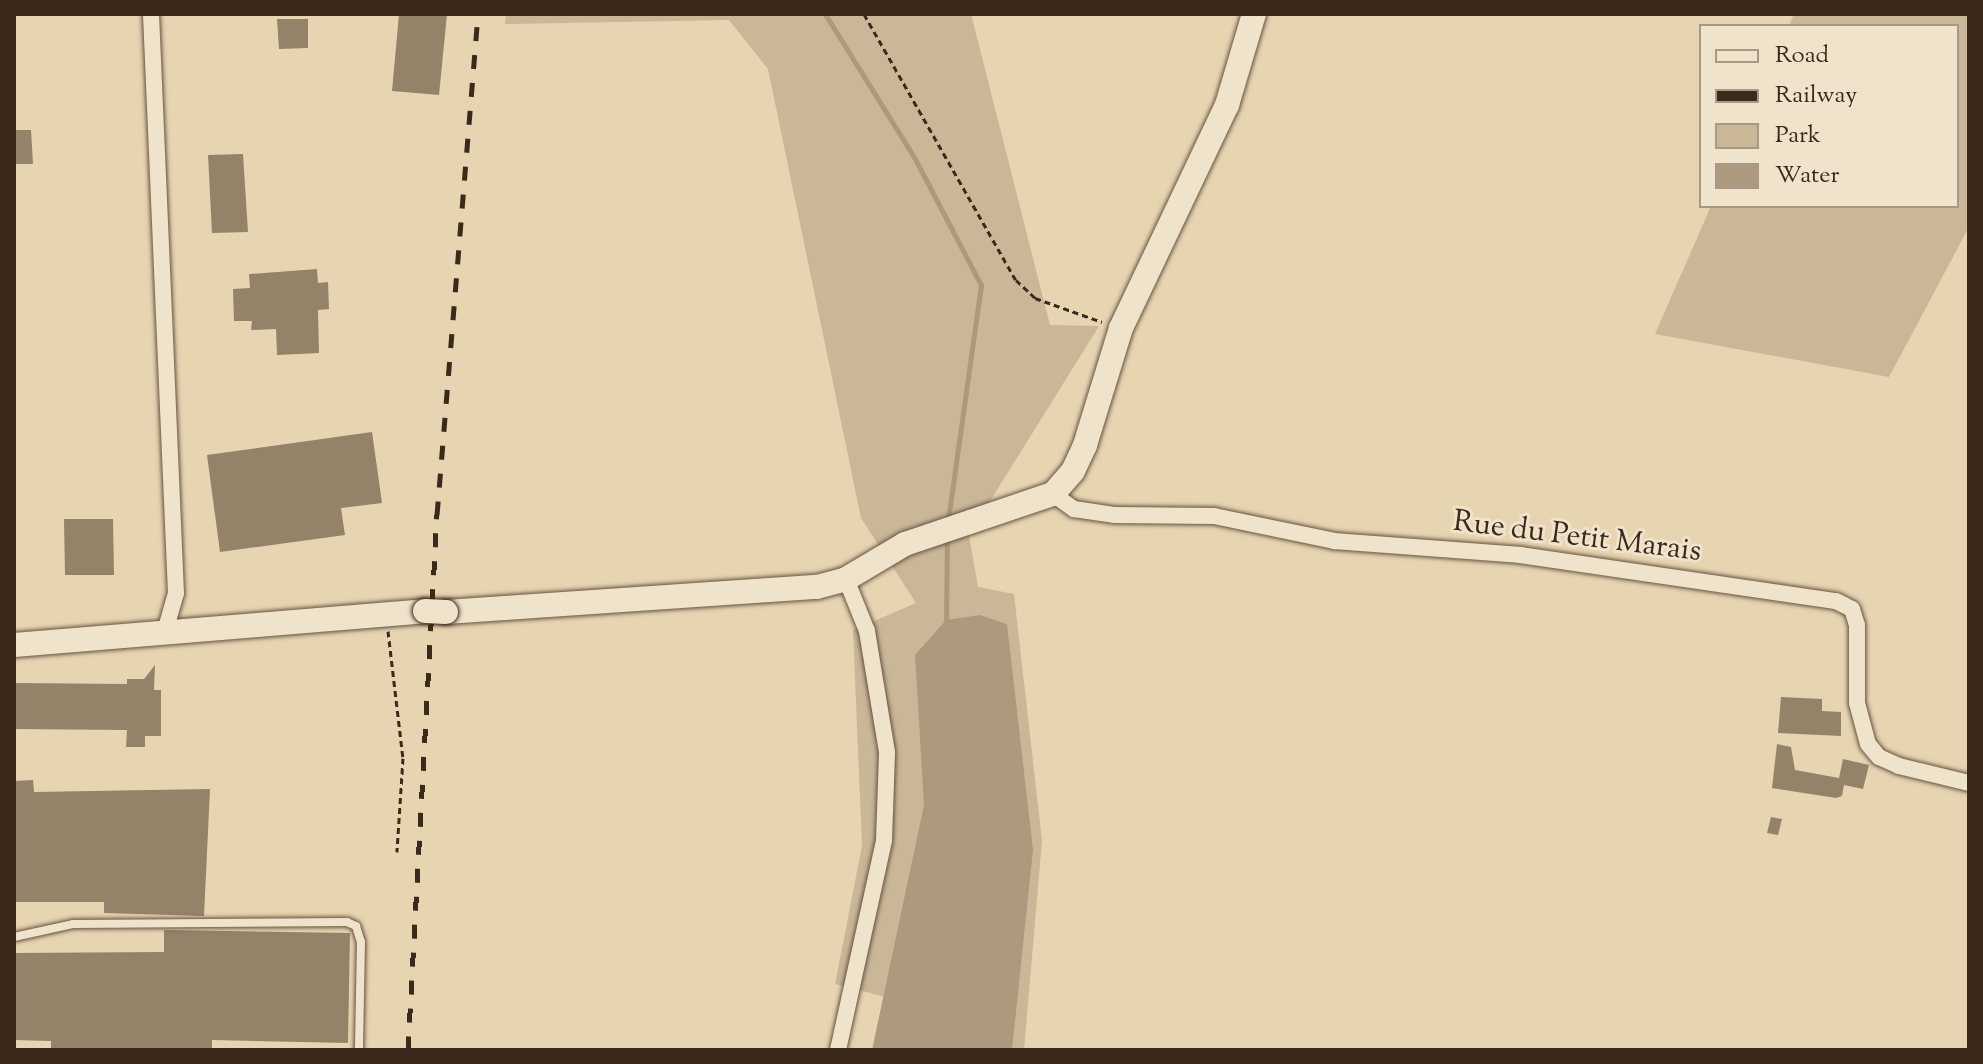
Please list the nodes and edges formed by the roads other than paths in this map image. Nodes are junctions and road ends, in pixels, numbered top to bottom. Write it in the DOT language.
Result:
graph roads {
  1 [pos="151,14"];
  2 [pos="1254,14"];
  3 [pos="1053,494"];
  4 [pos="846,579"];
  5 [pos="165,631"];
  6 [pos="14,645"];
  7 [pos="1969,783"];
  8 [pos="14,937"];
  9 [pos="359,1050"];
  10 [pos="838,1050"];
  1 -- 5 [label="street"];
  2 -- 3 [label="street"];
  3 -- 4 [label="street"];
  3 -- 7 [label="street, Rue du Petit Marais"];
  4 -- 5 [label="street"];
  4 -- 10 [label="street"];
  5 -- 6 [label="street"];
  8 -- 9 [label="lane"];
}
